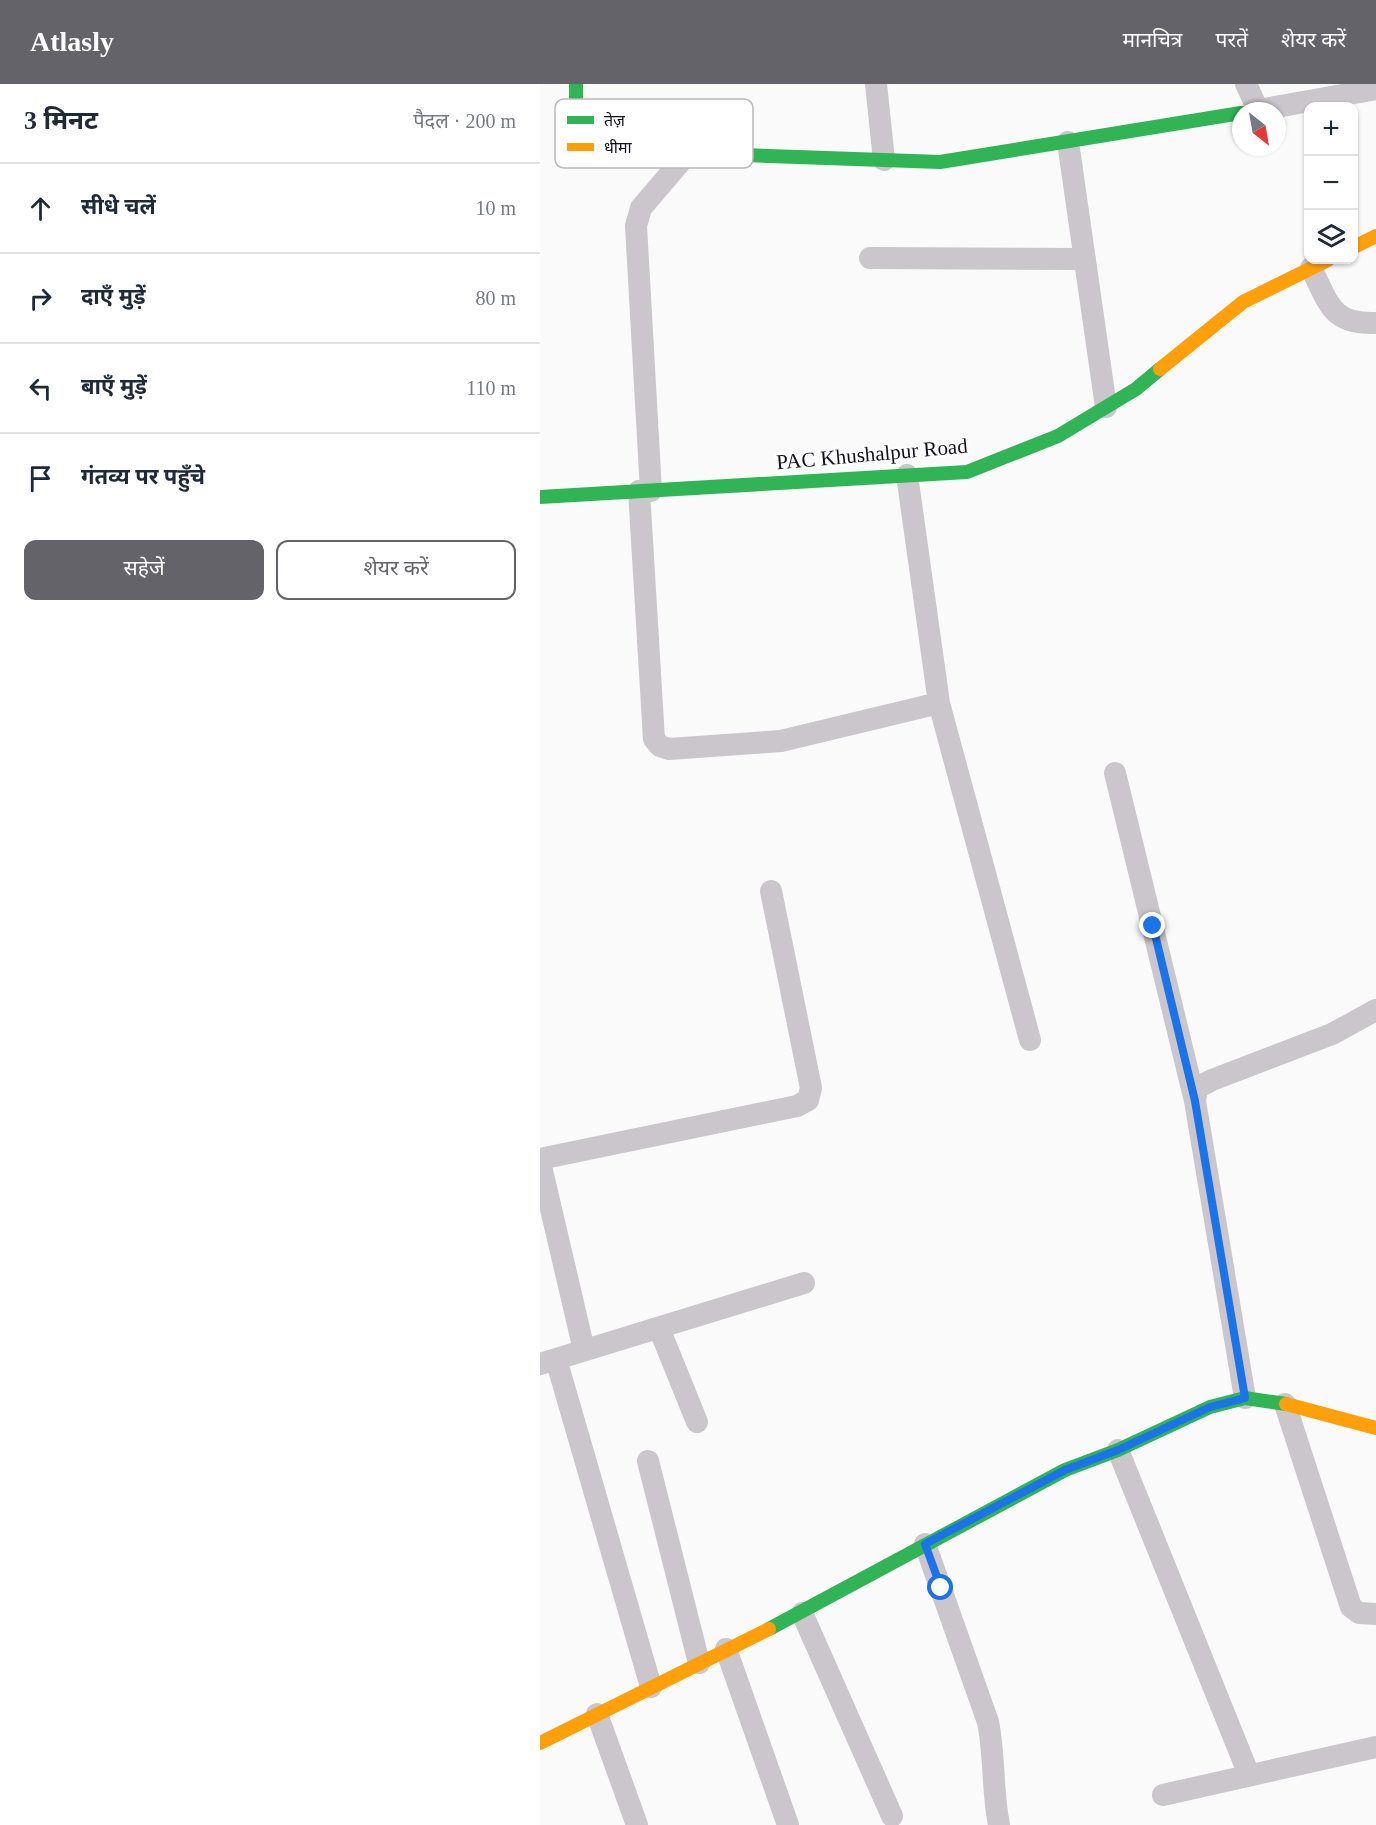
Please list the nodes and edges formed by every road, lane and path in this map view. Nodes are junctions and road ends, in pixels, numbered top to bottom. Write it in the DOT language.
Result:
graph roads {
  1 [pos="876,84"];
  2 [pos="1246,84"];
  3 [pos="1376,89"];
  4 [pos="1249,102"];
  5 [pos="1286,105"];
  6 [pos="1232,114"];
  7 [pos="1068,142"];
  8 [pos="753,155"];
  9 [pos="884,160"];
  10 [pos="675,168"];
  11 [pos="1376,236"];
  12 [pos="1358,245"];
  13 [pos="870,258"];
  14 [pos="1085,259"];
  15 [pos="1320,264"];
  16 [pos="1376,324"];
  17 [pos="1106,407"];
  18 [pos="907,475"];
  19 [pos="645,491"];
  20 [pos="540,497"];
  21 [pos="939,703"];
  22 [pos="1115,773"];
  23 [pos="771,891"];
  24 [pos="1376,1010"];
  25 [pos="1030,1040"];
  26 [pos="1195,1101"];
  27 [pos="540,1160"];
  28 [pos="804,1283"];
  29 [pos="658,1328"];
  30 [pos="585,1350"];
  31 [pos="548,1361"];
  32 [pos="1245,1398"];
  33 [pos="1285,1404"];
  34 [pos="697,1422"];
  35 [pos="1376,1428"];
  36 [pos="1118,1450"];
  37 [pos="648,1461"];
  38 [pos="925,1544"];
  39 [pos="802,1613"];
  40 [pos="1376,1614"];
  41 [pos="726,1649"];
  42 [pos="699,1663"];
  43 [pos="651,1687"];
  44 [pos="597,1714"];
  45 [pos="540,1743"];
  46 [pos="1376,1747"];
  47 [pos="1249,1775"];
  48 [pos="1162,1795"];
  49 [pos="892,1816"];
  50 [pos="637,1825"];
  51 [pos="788,1825"];
  52 [pos="999,1825"];
  1 -- 9 [label="street"];
  2 -- 4 [label="street"];
  3 -- 5 [label="street"];
  6 -- 7 [label="street"];
  7 -- 9 [label="street"];
  7 -- 14 [label="street"];
  8 -- 9 [label="street"];
  10 -- 19 [label="street"];
  11 -- 12 [label="street"];
  13 -- 14 [label="street"];
  14 -- 17 [label="street"];
  15 -- 16 [label="street"];
  15 -- 17 [label="street, PAC Khushalpur Road"];
  17 -- 18 [label="street, PAC Khushalpur Road"];
  18 -- 19 [label="street, PAC Khushalpur Road"];
  18 -- 21 [label="street"];
  19 -- 20 [label="street, PAC Khushalpur Road"];
  19 -- 21 [label="street"];
  21 -- 25 [label="street"];
  22 -- 26 [label="street"];
  23 -- 27 [label="street"];
  24 -- 26 [label="street"];
  26 -- 32 [label="street"];
  27 -- 30 [label="street"];
  28 -- 29 [label="street"];
  29 -- 30 [label="street"];
  29 -- 34 [label="street"];
  30 -- 31 [label="street"];
  31 -- 43 [label="street"];
  32 -- 33 [label="street"];
  32 -- 36 [label="street"];
  33 -- 35 [label="street"];
  33 -- 40 [label="street"];
  36 -- 38 [label="street"];
  36 -- 47 [label="street"];
  37 -- 42 [label="street"];
  38 -- 39 [label="street"];
  38 -- 52 [label="street"];
  39 -- 41 [label="street"];
  39 -- 49 [label="street"];
  41 -- 42 [label="street"];
  41 -- 51 [label="street"];
  42 -- 43 [label="street"];
  43 -- 44 [label="street"];
  44 -- 45 [label="street"];
  44 -- 50 [label="street"];
  46 -- 47 [label="street"];
  47 -- 48 [label="street"];
}
